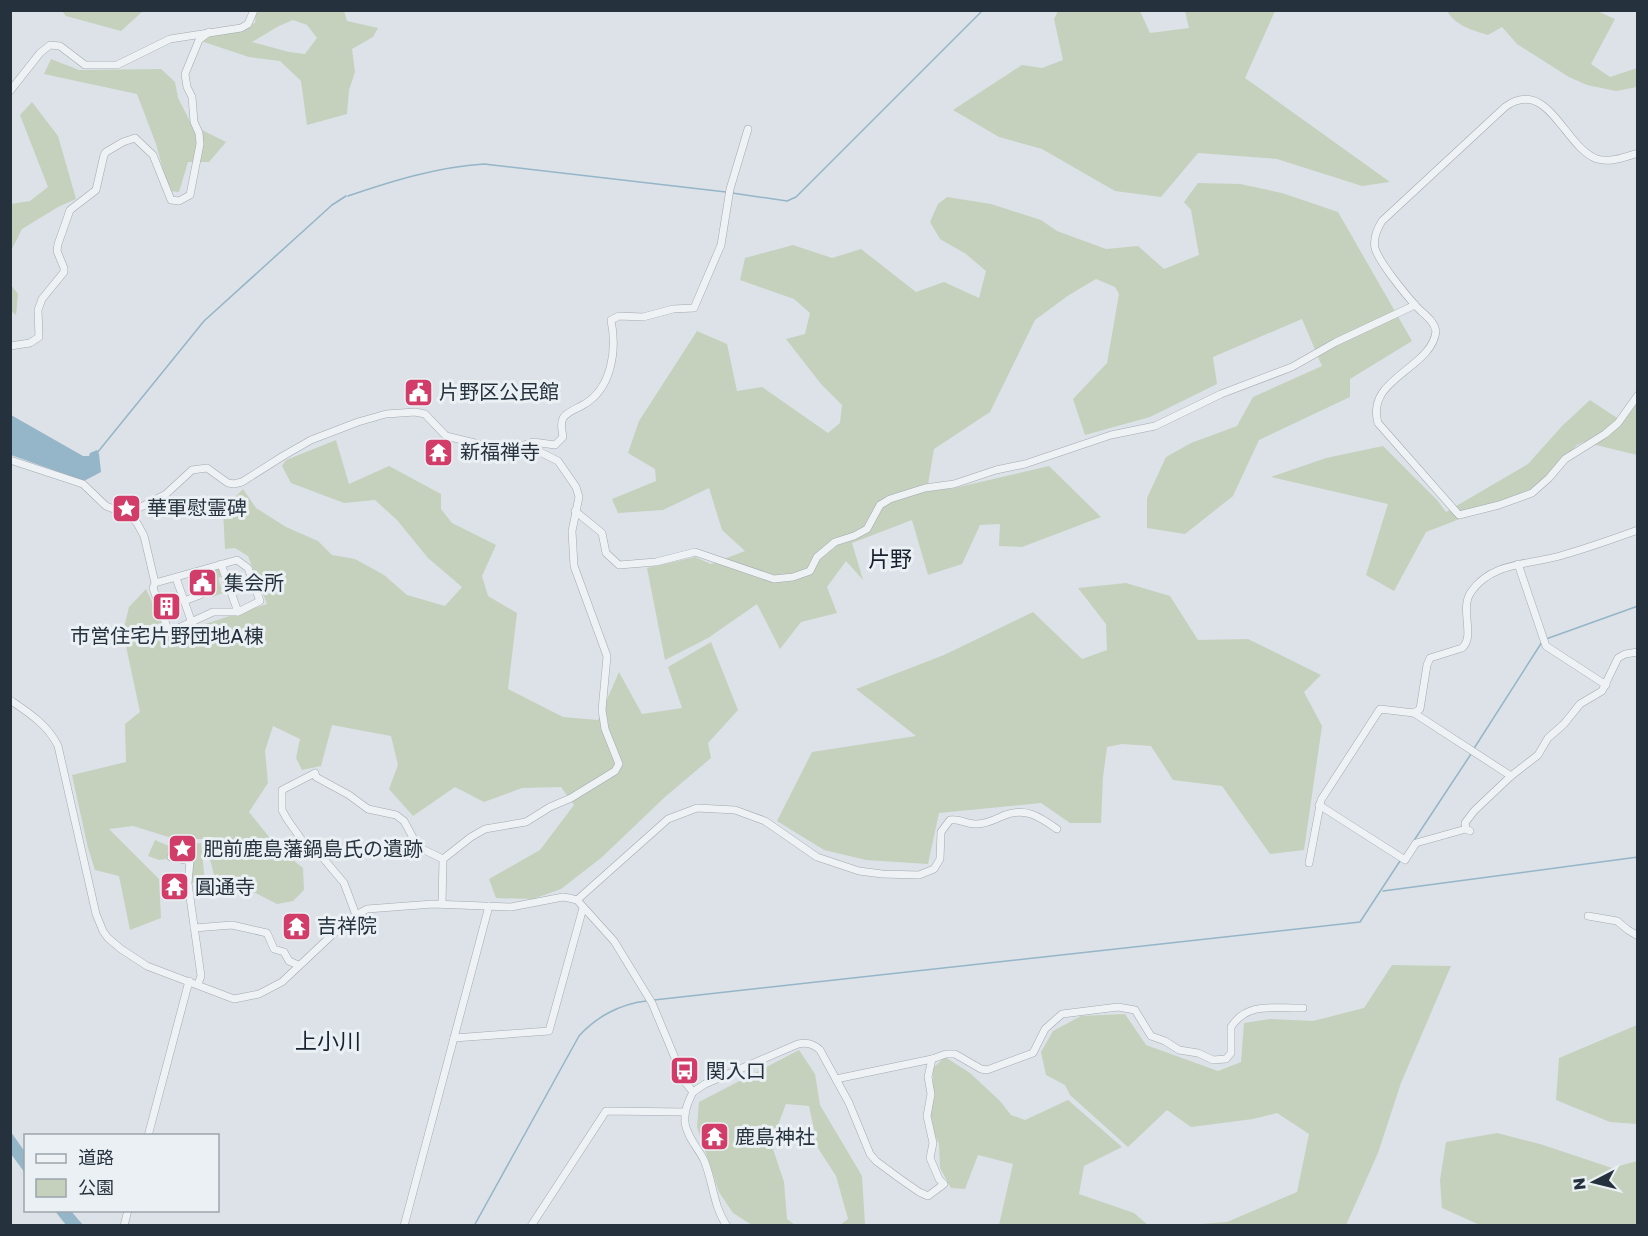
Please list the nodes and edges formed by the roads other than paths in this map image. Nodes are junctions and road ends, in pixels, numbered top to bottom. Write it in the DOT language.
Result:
graph roads {
  1 [pos="254,10"];
  2 [pos="209,32"];
  3 [pos="10,91"];
  4 [pos="748,129"];
  5 [pos="1638,153"];
  6 [pos="1415,305"];
  7 [pos="10,346"];
  8 [pos="1638,395"];
  9 [pos="518,447"];
  10 [pos="10,460"];
  11 [pos="124,511"];
  12 [pos="575,511"];
  13 [pos="1638,530"];
  14 [pos="221,564"];
  15 [pos="1518,564"];
  16 [pos="176,578"];
  17 [pos="155,583"];
  18 [pos="200,595"];
  19 [pos="184,601"];
  20 [pos="238,612"];
  21 [pos="192,622"];
  22 [pos="1638,652"];
  23 [pos="1606,685"];
  24 [pos="10,700"];
  25 [pos="1414,713"];
  26 [pos="1511,776"];
  27 [pos="1319,805"];
  28 [pos="1057,829"];
  29 [pos="171,857"];
  30 [pos="443,859"];
  31 [pos="1309,863"];
  32 [pos="577,900"];
  33 [pos="442,904"];
  34 [pos="489,906"];
  35 [pos="583,908"];
  36 [pos="356,915"];
  37 [pos="1588,916"];
  38 [pos="194,928"];
  39 [pos="1638,936"];
  40 [pos="298,965"];
  41 [pos="189,981"];
  42 [pos="198,984"];
  43 [pos="1303,1008"];
  44 [pos="454,1038"];
  45 [pos="932,1059"];
  46 [pos="836,1079"];
  47 [pos="693,1092"];
  48 [pos="685,1112"];
  49 [pos="149,1134"];
  50 [pos="404,1226"];
  51 [pos="531,1226"];
  52 [pos="727,1226"];
  1 -- 2 [label="street"];
  2 -- 3 [label="street"];
  2 -- 7 [label="street"];
  4 -- 9 [label="street"];
  5 -- 6 [label="street"];
  6 -- 8 [label="street"];
  6 -- 12 [label="street"];
  9 -- 11 [label="street"];
  9 -- 12 [label="street"];
  10 -- 11 [label="street"];
  11 -- 17 [label="street"];
  12 -- 30 [label="street"];
  13 -- 15 [label="street"];
  14 -- 16 [label="street"];
  14 -- 20 [label="street"];
  14 -- 20 [label="street"];
  15 -- 23 [label="street"];
  15 -- 25 [label="street"];
  16 -- 17 [label="street"];
  16 -- 19 [label="street"];
  17 -- 21 [label="street"];
  18 -- 19 [label="street"];
  19 -- 21 [label="street"];
  20 -- 21 [label="street"];
  22 -- 23 [label="street"];
  23 -- 26 [label="street"];
  24 -- 41 [label="street"];
  25 -- 26 [label="street"];
  25 -- 27 [label="street"];
  26 -- 27 [label="street"];
  27 -- 31 [label="street"];
  28 -- 32 [label="street"];
  29 -- 38 [label="street"];
  30 -- 33 [label="street"];
  30 -- 36 [label="street"];
  32 -- 34 [label="street"];
  32 -- 35 [label="street"];
  33 -- 34 [label="street"];
  33 -- 36 [label="street"];
  34 -- 44 [label="street"];
  35 -- 44 [label="street"];
  35 -- 47 [label="street"];
  36 -- 40 [label="street"];
  37 -- 39 [label="street"];
  38 -- 40 [label="street"];
  38 -- 42 [label="street"];
  40 -- 42 [label="street"];
  41 -- 42 [label="street"];
  41 -- 49 [label="street"];
  43 -- 45 [label="street"];
  44 -- 50 [label="street"];
  45 -- 46 [label="street"];
  45 -- 46 [label="street"];
  46 -- 47 [label="street"];
  47 -- 48 [label="street"];
  48 -- 51 [label="street"];
  48 -- 52 [label="street"];
}
